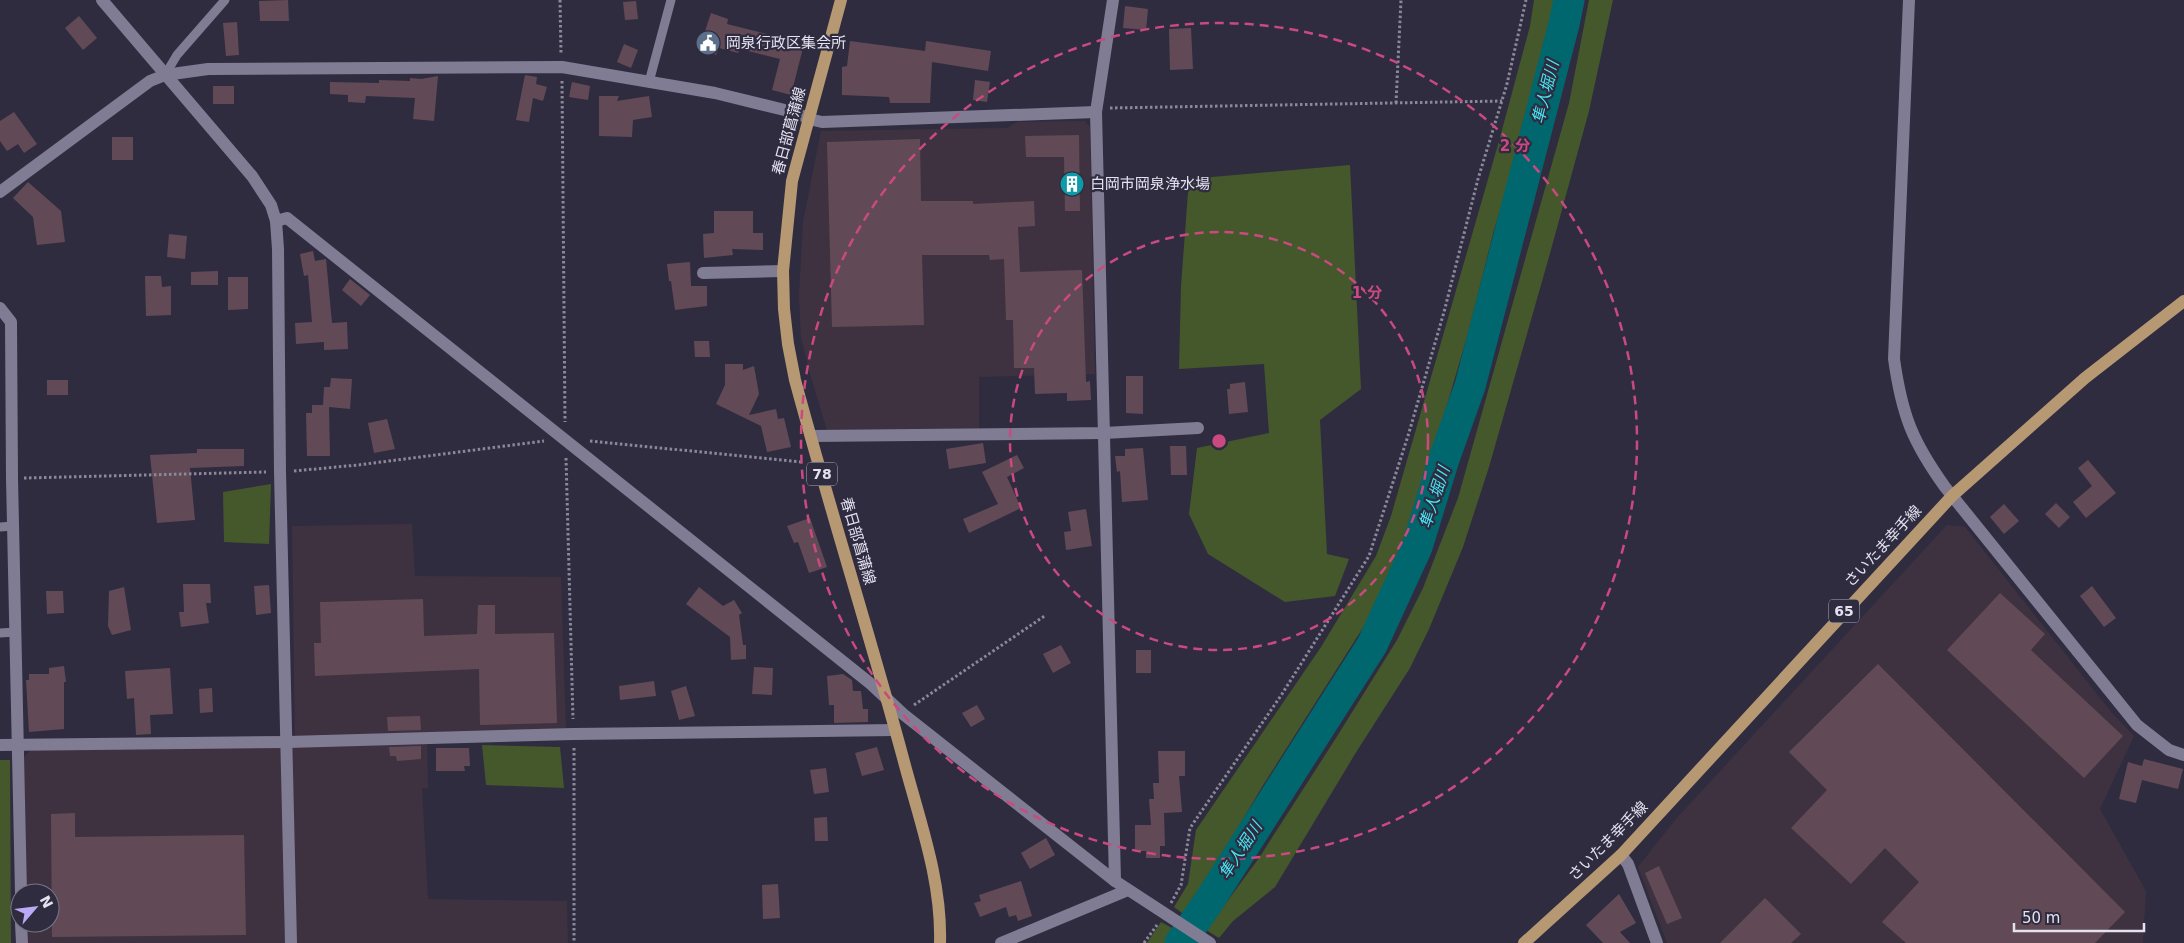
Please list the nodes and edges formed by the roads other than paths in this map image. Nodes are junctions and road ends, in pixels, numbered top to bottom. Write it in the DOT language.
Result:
graph roads {
  1 [pos="102,0"];
  2 [pos="225,0"];
  3 [pos="670,0"];
  4 [pos="841,0"];
  5 [pos="1113,0"];
  6 [pos="1909,0"];
  7 [pos="165,75"];
  8 [pos="649,82"];
  9 [pos="1096,110"];
  10 [pos="809,119"];
  11 [pos="0,192"];
  12 [pos="276,221"];
  13 [pos="783,271"];
  14 [pos="702,273"];
  15 [pos="2184,301"];
  16 [pos="0,308"];
  17 [pos="1198,428"];
  18 [pos="1104,433"];
  19 [pos="810,436"];
  20 [pos="1952,496"];
  21 [pos="13,526"];
  22 [pos="0,527"];
  23 [pos="0,632"];
  24 [pos="16,632"];
  25 [pos="888,701"];
  26 [pos="896,730"];
  27 [pos="288,742"];
  28 [pos="18,744"];
  29 [pos="0,745"];
  30 [pos="2184,755"];
  31 [pos="1621,855"];
  32 [pos="1115,881"];
  33 [pos="21,883"];
  34 [pos="1128,890"];
  35 [pos="291,943"];
  36 [pos="940,943"];
  37 [pos="1001,943"];
  38 [pos="1210,943"];
  39 [pos="1524,943"];
  40 [pos="1657,943"];
  1 -- 7 [label="street"];
  2 -- 7 [label="lane"];
  3 -- 8 [label="lane"];
  4 -- 10 [label="main road, 春日部菖蒲線 / 78"];
  5 -- 9 [label="street"];
  6 -- 20 [label="street"];
  7 -- 8 [label="street"];
  7 -- 11 [label="street"];
  7 -- 12 [label="street"];
  8 -- 10 [label="street"];
  9 -- 10 [label="street"];
  9 -- 18 [label="street"];
  10 -- 13 [label="main road, 春日部菖蒲線 / 78"];
  12 -- 25 [label="street"];
  12 -- 27 [label="street"];
  13 -- 14 [label="street"];
  13 -- 19 [label="main road, 春日部菖蒲線 / 78"];
  15 -- 20 [label="main road, さいたま幸手線 / 65"];
  16 -- 21 [label="street"];
  17 -- 18 [label="street"];
  18 -- 19 [label="street"];
  18 -- 32 [label="street"];
  19 -- 25 [label="main road, 春日部菖蒲線 / 78"];
  20 -- 30 [label="street"];
  20 -- 31 [label="main road, さいたま幸手線 / 65"];
  21 -- 22 [label="lane"];
  21 -- 24 [label="street"];
  23 -- 24 [label="lane"];
  24 -- 28 [label="street"];
  25 -- 26 [label="main road, 春日部菖蒲線 / 78"];
  25 -- 32 [label="street"];
  26 -- 27 [label="street"];
  26 -- 36 [label="main road, 春日部菖蒲線 / 78"];
  27 -- 28 [label="street"];
  27 -- 35 [label="street"];
  28 -- 29 [label="street"];
  28 -- 33 [label="street"];
  31 -- 39 [label="main road, さいたま幸手線 / 65"];
  31 -- 40 [label="street"];
  32 -- 34 [label="street"];
  34 -- 37 [label="street"];
  34 -- 38 [label="street"];
}
